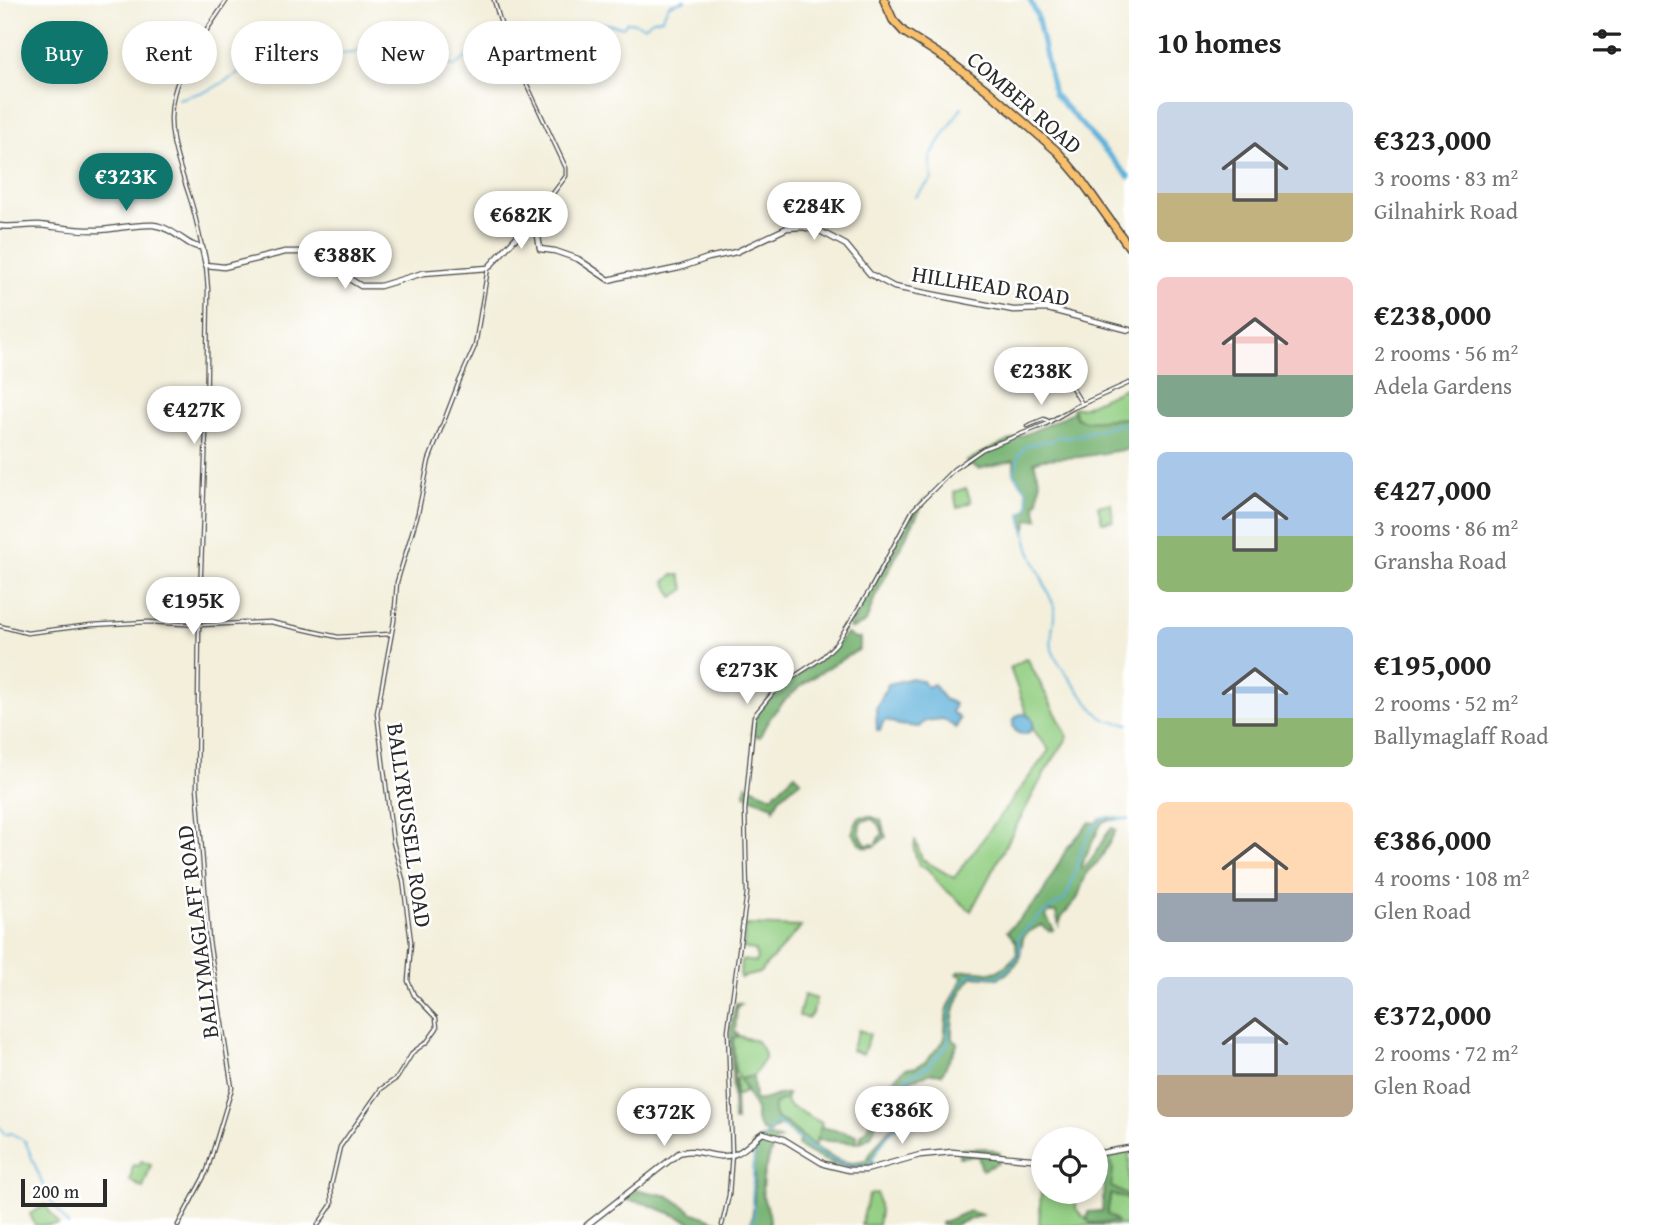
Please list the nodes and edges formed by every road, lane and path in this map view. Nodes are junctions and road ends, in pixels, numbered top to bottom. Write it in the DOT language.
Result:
graph roads {
  1 [pos="227,0"];
  2 [pos="494,0"];
  3 [pos="884,0"];
  4 [pos="536,217"];
  5 [pos="0,226"];
  6 [pos="202,247"];
  7 [pos="1129,247"];
  8 [pos="206,265"];
  9 [pos="488,268"];
  10 [pos="1129,330"];
  11 [pos="1064,351"];
  12 [pos="1053,357"];
  13 [pos="1041,364"];
  14 [pos="1129,383"];
  15 [pos="1082,404"];
  16 [pos="1050,422"];
  17 [pos="1027,426"];
  18 [pos="199,625"];
  19 [pos="0,626"];
  20 [pos="390,634"];
  21 [pos="1129,1148"];
  22 [pos="1108,1152"];
  23 [pos="732,1155"];
  24 [pos="1031,1159"];
  25 [pos="178,1225"];
  26 [pos="318,1225"];
  27 [pos="587,1225"];
  28 [pos="722,1225"];
  1 -- 6 [label="street"];
  2 -- 4 [label="street"];
  3 -- 7 [label="highway, COMBER ROAD"];
  4 -- 9 [label="street"];
  4 -- 10 [label="street, HILLHEAD ROAD"];
  5 -- 6 [label="street"];
  6 -- 8 [label="street"];
  8 -- 9 [label="street"];
  8 -- 18 [label="street, BALLYMAGLAFF ROAD"];
  9 -- 20 [label="street, BALLYRUSSELL ROAD"];
  11 -- 12 [label="street"];
  12 -- 13 [label="street"];
  12 -- 15 [label="street"];
  14 -- 15 [label="street"];
  15 -- 16 [label="street"];
  16 -- 17 [label="street"];
  16 -- 23 [label="street"];
  18 -- 19 [label="street"];
  18 -- 20 [label="street"];
  18 -- 25 [label="street, BALLYMAGLAFF ROAD"];
  20 -- 26 [label="street, BALLYRUSSELL ROAD"];
  21 -- 22 [label="street"];
  23 -- 24 [label="street"];
  23 -- 27 [label="street"];
  23 -- 28 [label="street"];
}
